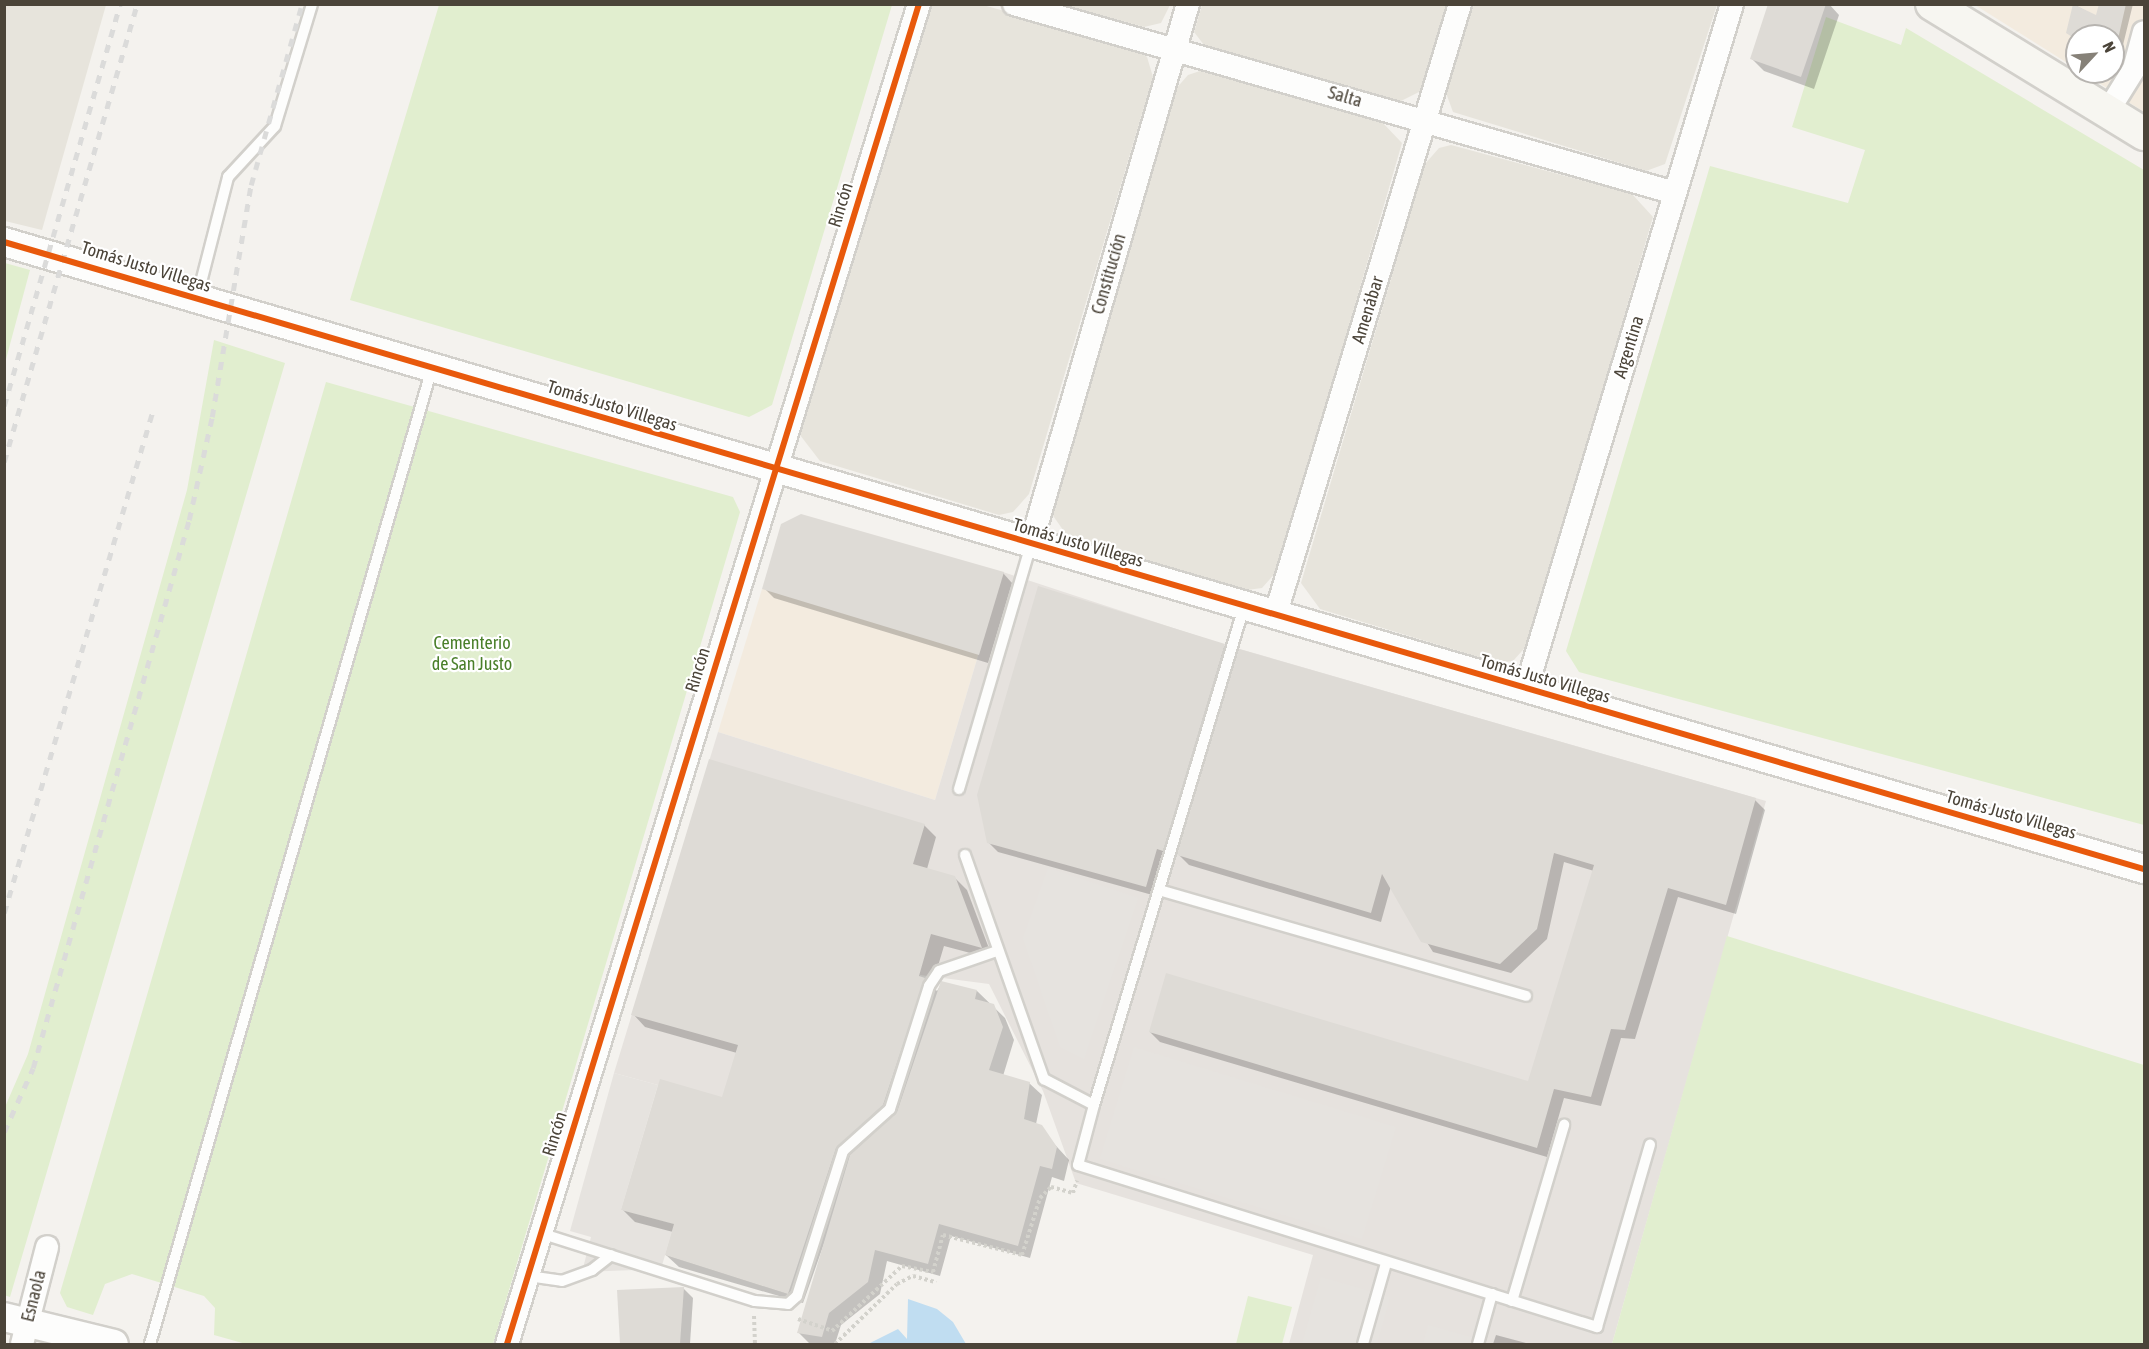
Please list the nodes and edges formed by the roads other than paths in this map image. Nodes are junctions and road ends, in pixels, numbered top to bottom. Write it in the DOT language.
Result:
graph roads {
  1 [pos="312,4"];
  2 [pos="919,4"];
  3 [pos="1014,4"];
  4 [pos="1188,4"];
  5 [pos="1460,4"];
  6 [pos="1732,4"];
  7 [pos="1932,4"];
  8 [pos="2145,32"];
  9 [pos="1174,49"];
  10 [pos="2108,111"];
  11 [pos="1427,119"];
  12 [pos="2145,134"];
  13 [pos="1675,193"];
  14 [pos="4,242"];
  15 [pos="197,298"];
  16 [pos="432,368"];
  17 [pos="775,470"];
  18 [pos="1031,544"];
  19 [pos="1244,607"];
  20 [pos="1275,616"];
  21 [pos="1526,689"];
  22 [pos="959,789"];
  23 [pos="965,855"];
  24 [pos="2145,869"];
  25 [pos="1159,890"];
  26 [pos="997,951"];
  27 [pos="1526,996"];
  28 [pos="1094,1105"];
  29 [pos="1564,1125"];
  30 [pos="1650,1145"];
  31 [pos="540,1233"];
  32 [pos="47,1247"];
  33 [pos="611,1255"];
  34 [pos="1386,1263"];
  35 [pos="528,1276"];
  36 [pos="1492,1294"];
  37 [pos="1512,1301"];
  38 [pos="18,1328"];
  39 [pos="114,1344"];
  40 [pos="150,1344"];
  41 [pos="507,1344"];
  42 [pos="1363,1344"];
  43 [pos="1478,1344"];
  1 -- 15 [label="lane"];
  2 -- 17 [label="street, Rincón"];
  3 -- 9 [label="street, Salta"];
  4 -- 9 [label="street, Constitución"];
  5 -- 11 [label="street, Amenábar"];
  6 -- 13 [label="street, Argentina"];
  7 -- 10 [label="main road"];
  8 -- 10 [label="street"];
  9 -- 11 [label="street, Salta"];
  9 -- 18 [label="street, Constitución"];
  10 -- 12 [label="main road"];
  11 -- 13 [label="street, Salta"];
  11 -- 20 [label="street, Amenábar"];
  13 -- 21 [label="street, Argentina"];
  14 -- 15 [label="street, Tomás Justo Villegas"];
  15 -- 16 [label="street, Tomás Justo Villegas"];
  16 -- 17 [label="street, Tomás Justo Villegas"];
  16 -- 40 [label="lane"];
  17 -- 18 [label="street, Tomás Justo Villegas"];
  17 -- 31 [label="street, Rincón"];
  18 -- 19 [label="street, Tomás Justo Villegas"];
  18 -- 22 [label="lane"];
  19 -- 20 [label="street, Tomás Justo Villegas"];
  19 -- 25 [label="lane"];
  20 -- 21 [label="street, Tomás Justo Villegas"];
  21 -- 24 [label="street, Tomás Justo Villegas"];
  23 -- 26 [label="lane"];
  25 -- 27 [label="lane"];
  25 -- 28 [label="lane"];
  26 -- 28 [label="lane"];
  26 -- 33 [label="lane"];
  28 -- 34 [label="lane"];
  29 -- 37 [label="lane"];
  30 -- 37 [label="lane"];
  31 -- 33 [label="lane"];
  31 -- 35 [label="street, Rincón"];
  32 -- 38 [label="street, Esnaola"];
  33 -- 35 [label="lane"];
  34 -- 36 [label="lane"];
  34 -- 42 [label="lane"];
  35 -- 41 [label="street, Rincón"];
  36 -- 37 [label="lane"];
  36 -- 43 [label="lane"];
  38 -- 39 [label="street"];
}
